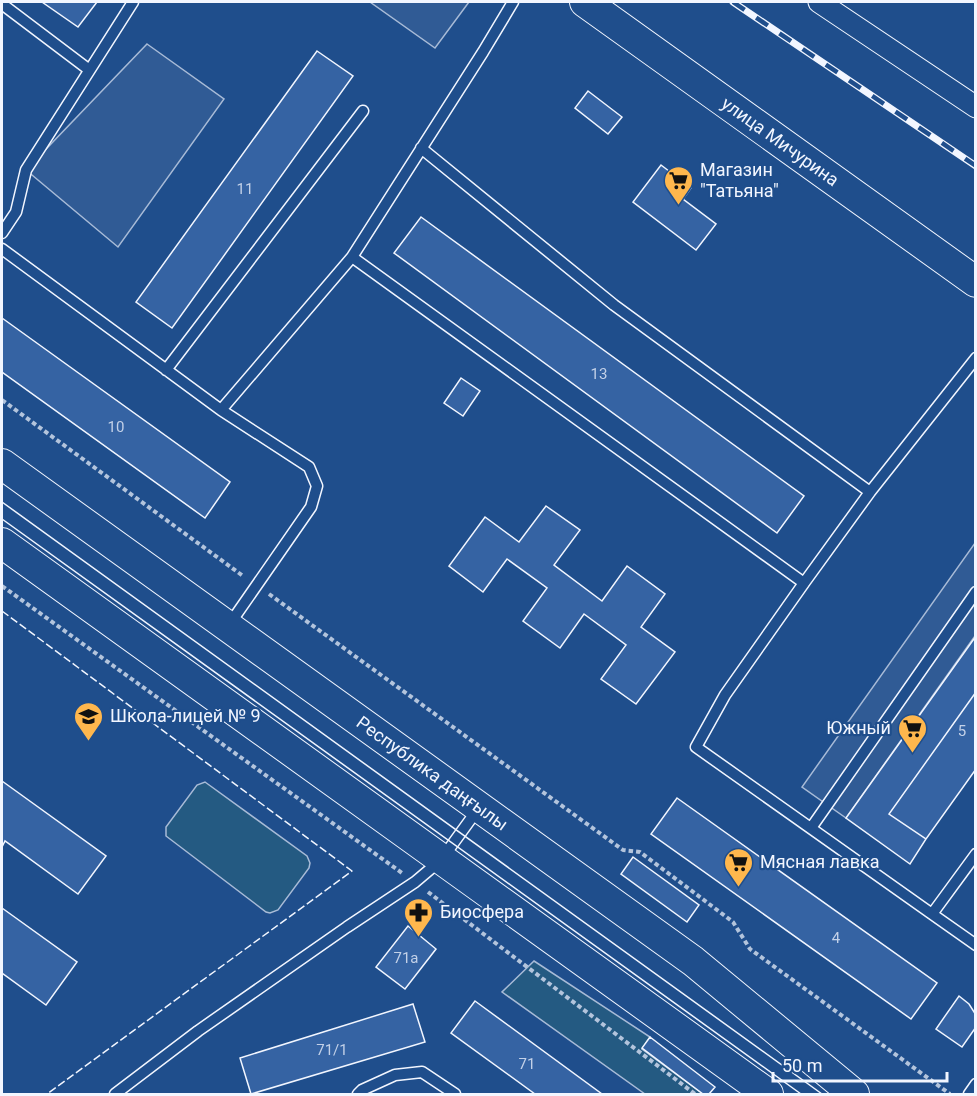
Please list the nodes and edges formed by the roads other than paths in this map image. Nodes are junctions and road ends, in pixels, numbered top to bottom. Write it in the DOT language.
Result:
graph roads {
  1 [pos="133,2"];
  2 [pos="513,2"];
  3 [pos="585,2"];
  4 [pos="819,2"];
  5 [pos="2,4"];
  6 [pos="88,69"];
  7 [pos="975,107"];
  8 [pos="363,111"];
  9 [pos="421,148"];
  10 [pos="2,233"];
  11 [pos="2,249"];
  12 [pos="352,257"];
  13 [pos="975,282"];
  14 [pos="975,358"];
  15 [pos="166,370"];
  16 [pos="220,410"];
  17 [pos="2,464"];
  18 [pos="870,492"];
  19 [pos="2,543"];
  20 [pos="804,584"];
  21 [pos="975,592"];
  22 [pos="227,628"];
  23 [pos="479,808"];
  24 [pos="811,828"];
  25 [pos="975,854"];
  26 [pos="441,860"];
  27 [pos="932,914"];
  28 [pos="975,945"];
  29 [pos="975,1084"];
  30 [pos="115,1095"];
  31 [pos="358,1095"];
  32 [pos="455,1095"];
  33 [pos="768,1095"];
  34 [pos="854,1095"];
  35 [pos="969,1095"];
  1 -- 6 [label="lane"];
  2 -- 9 [label="lane"];
  3 -- 13 [label="main road, улица Мичурина"];
  4 -- 7 [label="street"];
  5 -- 6 [label="lane"];
  6 -- 10 [label="lane"];
  8 -- 15 [label="lane"];
  9 -- 12 [label="lane"];
  9 -- 18 [label="lane"];
  11 -- 15 [label="lane"];
  12 -- 16 [label="lane"];
  12 -- 20 [label="lane"];
  14 -- 18 [label="lane"];
  15 -- 16 [label="lane"];
  16 -- 22 [label="lane"];
  17 -- 22 [label="main road, Республика даңғылы"];
  18 -- 20 [label="lane"];
  19 -- 26 [label="main road"];
  20 -- 24 [label="lane"];
  21 -- 24 [label="lane"];
  22 -- 23 [label="main road, Республика даңғылы"];
  23 -- 26 [label="lane"];
  23 -- 34 [label="main road, Республика даңғылы"];
  24 -- 27 [label="lane"];
  25 -- 27 [label="lane"];
  26 -- 30 [label="lane"];
  26 -- 33 [label="main road"];
  27 -- 28 [label="lane"];
  29 -- 35 [label="lane"];
  31 -- 32 [label="lane"];
}
